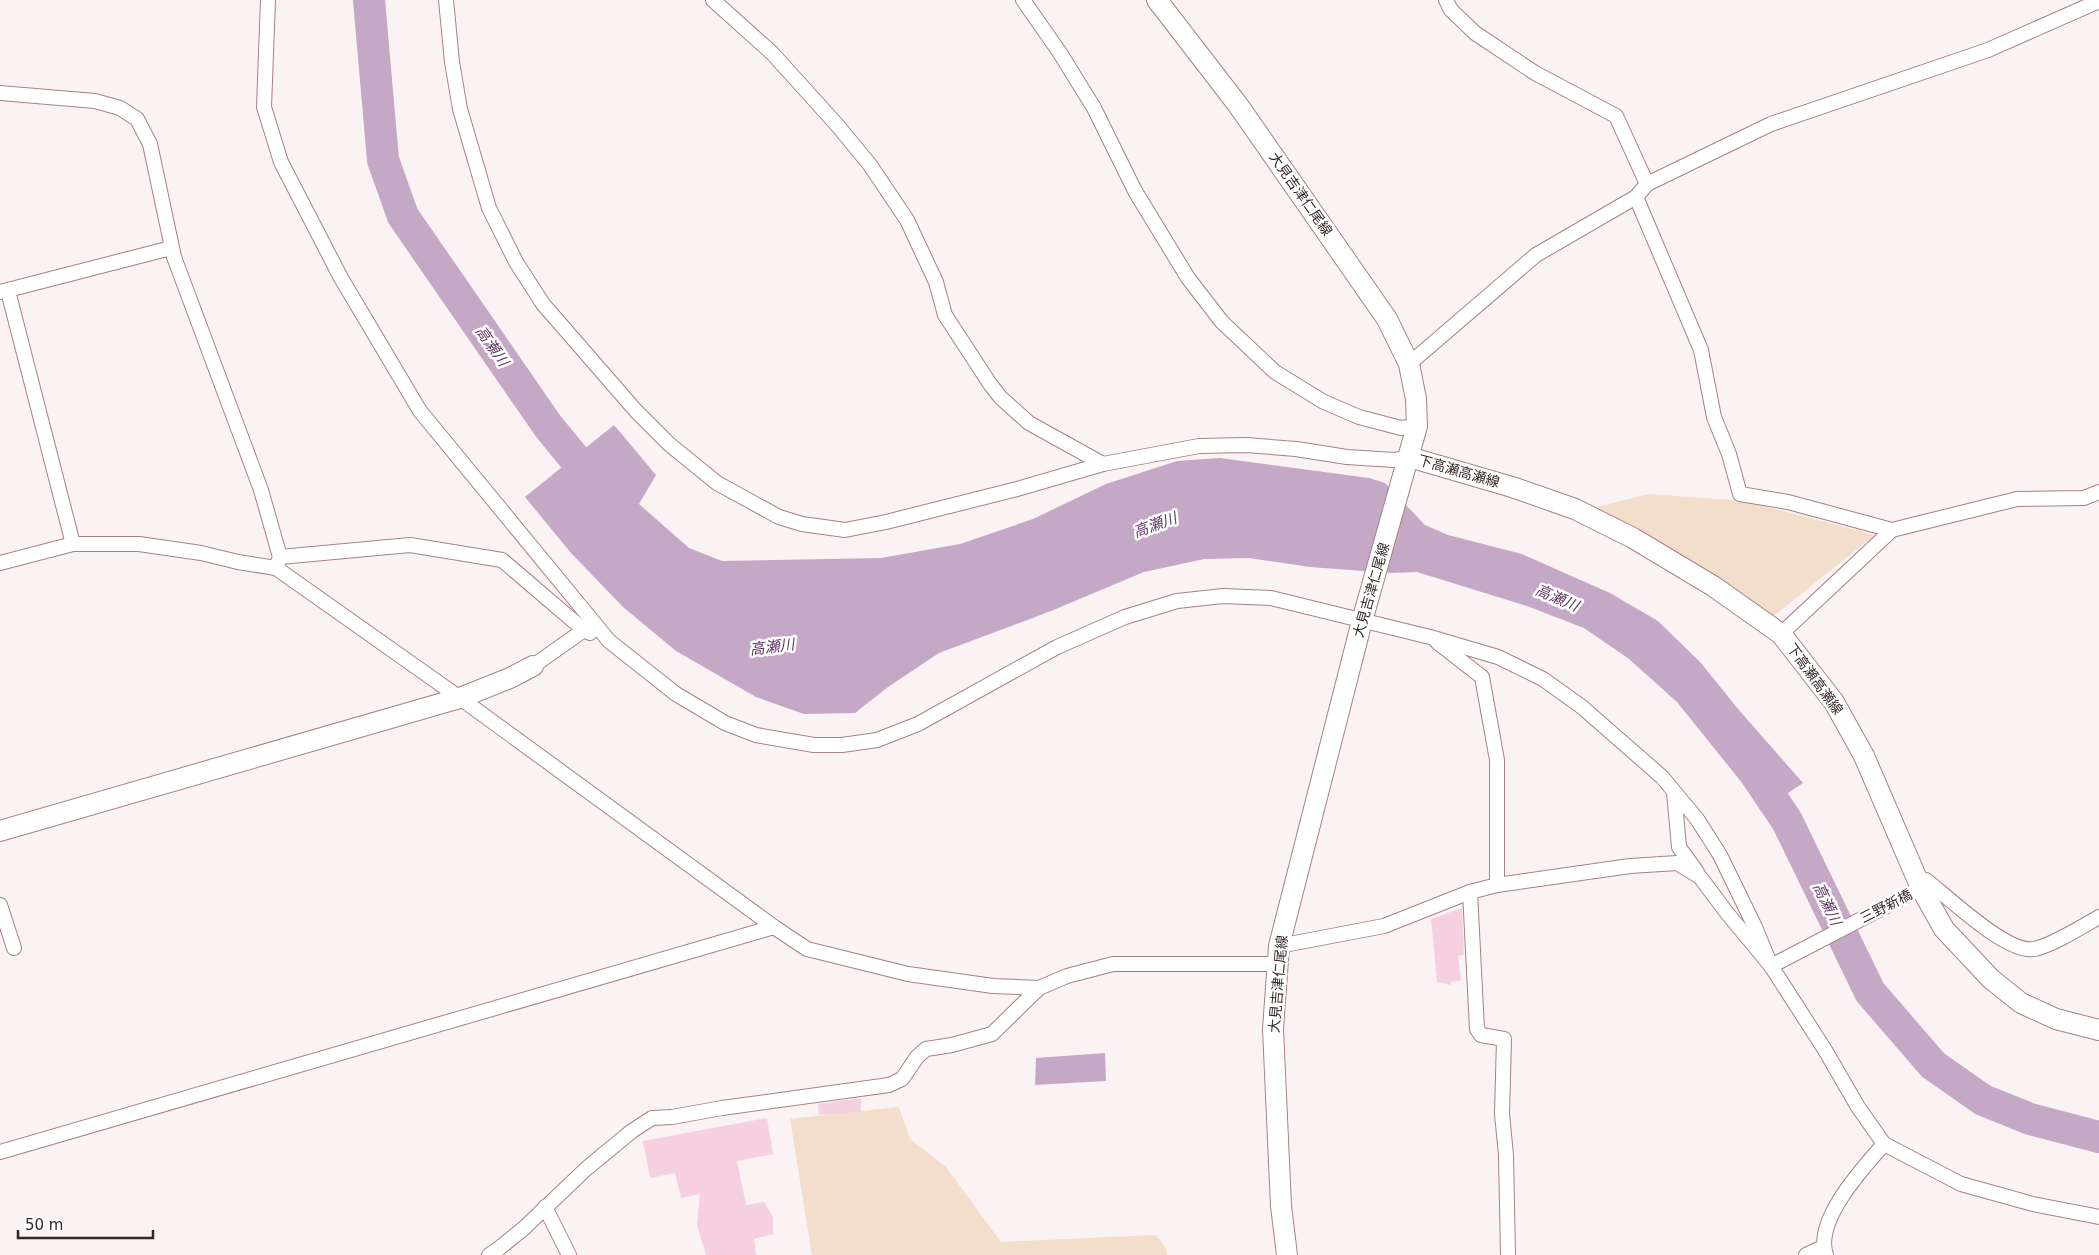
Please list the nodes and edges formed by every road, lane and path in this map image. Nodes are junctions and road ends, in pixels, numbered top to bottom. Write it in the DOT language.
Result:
graph roads {
  1 [pos="268,0"];
  2 [pos="446,0"];
  3 [pos="713,0"];
  4 [pos="1023,0"];
  5 [pos="1157,0"];
  6 [pos="1446,0"];
  7 [pos="2099,0"];
  8 [pos="0,93"];
  9 [pos="1647,184"];
  10 [pos="1636,198"];
  11 [pos="172,248"];
  12 [pos="4,291"];
  13 [pos="1409,364"];
  14 [pos="1417,426"];
  15 [pos="1408,457"];
  16 [pos="1103,464"];
  17 [pos="2099,492"];
  18 [pos="1892,530"];
  19 [pos="73,544"];
  20 [pos="278,562"];
  21 [pos="0,563"];
  22 [pos="1362,621"];
  23 [pos="584,630"];
  24 [pos="1781,634"];
  25 [pos="1430,637"];
  26 [pos="609,641"];
  27 [pos="533,666"];
  28 [pos="460,698"];
  29 [pos="1674,792"];
  30 [pos="0,831"];
  31 [pos="1700,876"];
  32 [pos="1497,886"];
  33 [pos="1921,888"];
  34 [pos="1470,892"];
  35 [pos="0,905"];
  36 [pos="2099,917"];
  37 [pos="774,927"];
  38 [pos="14,948"];
  39 [pos="1278,955"];
  40 [pos="1771,966"];
  41 [pos="1039,988"];
  42 [pos="2099,1030"];
  43 [pos="1884,1144"];
  44 [pos="0,1152"];
  45 [pos="545,1207"];
  46 [pos="2099,1217"];
  47 [pos="1824,1251"];
  48 [pos="489,1255"];
  49 [pos="569,1255"];
  50 [pos="1287,1255"];
  51 [pos="1508,1255"];
  52 [pos="1806,1255"];
  1 -- 26 [label="street"];
  2 -- 16 [label="street"];
  3 -- 16 [label="street"];
  4 -- 14 [label="street"];
  5 -- 13 [label="main road, 大見吉津仁尾線"];
  6 -- 9 [label="street"];
  7 -- 9 [label="street"];
  8 -- 11 [label="street"];
  9 -- 10 [label="street"];
  10 -- 13 [label="street"];
  10 -- 18 [label="street"];
  11 -- 12 [label="street"];
  11 -- 20 [label="street"];
  12 -- 19 [label="street"];
  13 -- 14 [label="main road, 大見吉津仁尾線"];
  14 -- 15 [label="main road, 大見吉津仁尾線"];
  15 -- 16 [label="street"];
  15 -- 22 [label="main road, 大見吉津仁尾線"];
  15 -- 24 [label="main road, 下高瀬高瀬線"];
  17 -- 18 [label="street"];
  18 -- 24 [label="street"];
  19 -- 20 [label="street"];
  19 -- 21 [label="street"];
  20 -- 23 [label="street"];
  20 -- 28 [label="street"];
  22 -- 25 [label="street"];
  22 -- 26 [label="street"];
  22 -- 39 [label="main road, 大見吉津仁尾線"];
  23 -- 26 [label="street"];
  23 -- 27 [label="street"];
  24 -- 33 [label="main road, 下高瀬高瀬線"];
  25 -- 29 [label="street"];
  25 -- 32 [label="street"];
  27 -- 28 [label="main road"];
  28 -- 30 [label="main road"];
  28 -- 37 [label="street"];
  29 -- 31 [label="street"];
  29 -- 40 [label="street"];
  31 -- 32 [label="street"];
  31 -- 40 [label="street"];
  32 -- 34 [label="street"];
  33 -- 36 [label="street"];
  33 -- 40 [label="street, 三野新橋"];
  33 -- 42 [label="main road, 下高瀬高瀬線"];
  34 -- 39 [label="street"];
  34 -- 51 [label="street"];
  35 -- 38 [label="street"];
  37 -- 41 [label="street"];
  37 -- 44 [label="street"];
  39 -- 41 [label="street"];
  39 -- 50 [label="main road, 大見吉津仁尾線"];
  40 -- 43 [label="street"];
  41 -- 45 [label="street"];
  43 -- 46 [label="street"];
  43 -- 47 [label="street"];
  45 -- 48 [label="street"];
  45 -- 49 [label="street"];
  47 -- 52 [label="street"];
}
